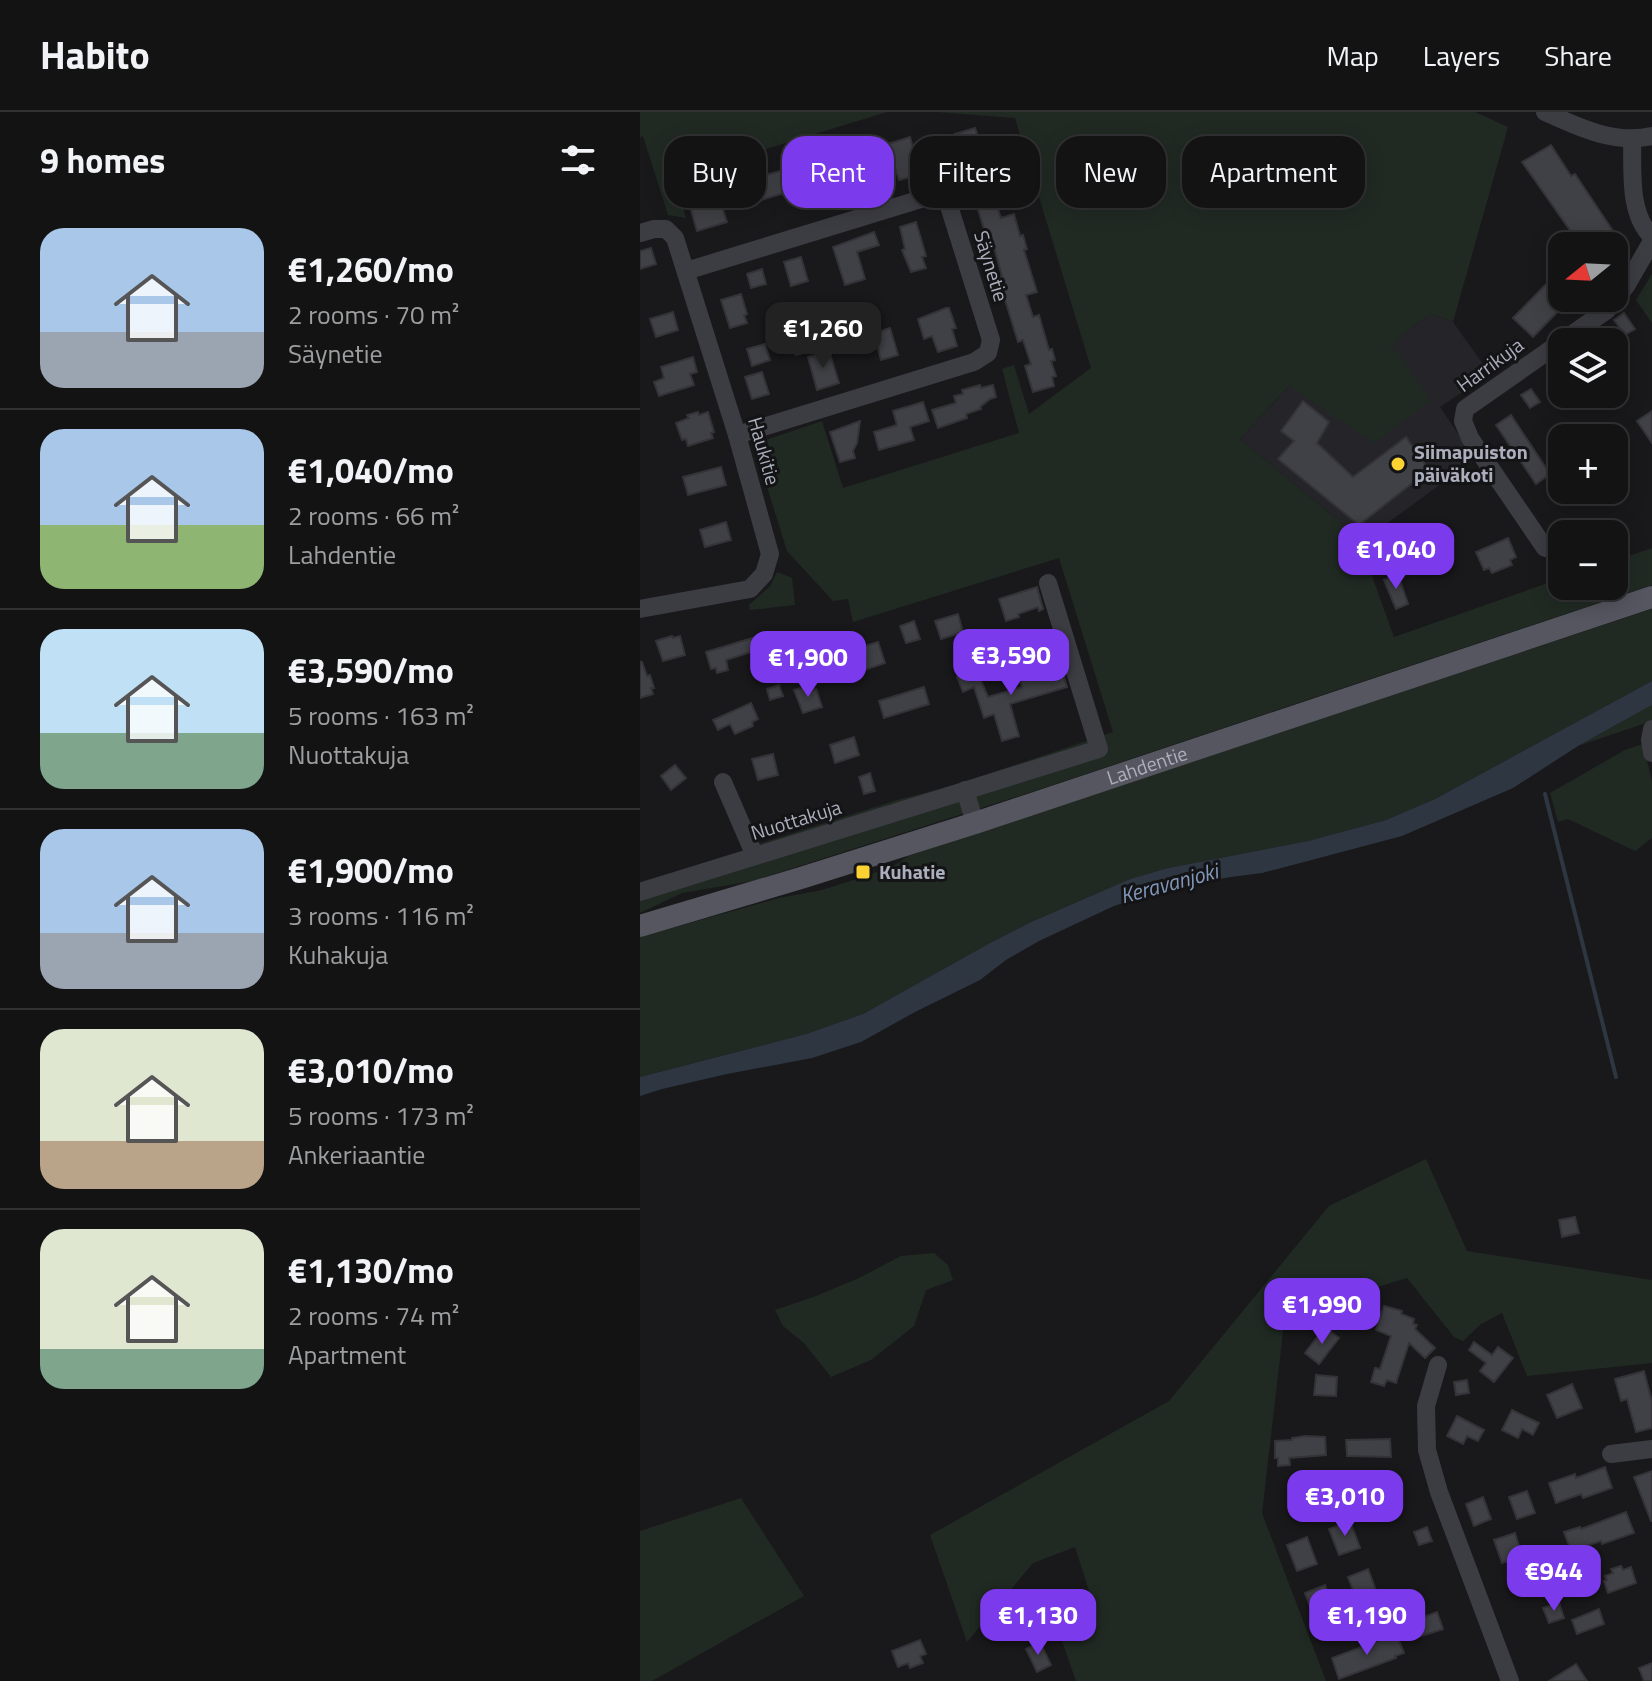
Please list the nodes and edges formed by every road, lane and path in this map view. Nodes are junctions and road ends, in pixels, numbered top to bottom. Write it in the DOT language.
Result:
graph roads {
  1 [pos="1545,112"];
  2 [pos="1652,136"];
  3 [pos="1632,139"];
  4 [pos="647,231"];
  5 [pos="1652,239"];
  6 [pos="686,271"];
  7 [pos="737,435"];
  8 [pos="1545,548"];
  9 [pos="1048,583"];
  10 [pos="1652,597"];
  11 [pos="640,609"];
  12 [pos="1652,729"];
  13 [pos="1652,753"];
  14 [pos="723,782"];
  15 [pos="965,790"];
  16 [pos="975,823"];
  17 [pos="755,856"];
  18 [pos="640,892"];
  19 [pos="640,926"];
  20 [pos="1438,1365"];
  21 [pos="1652,1449"];
  22 [pos="1611,1454"];
  23 [pos="1510,1681"];
  1 -- 3 [label="street"];
  2 -- 3 [label="street"];
  3 -- 5 [label="street"];
  4 -- 6 [label="street, Haukitie"];
  5 -- 8 [label="street, Harrikuja"];
  6 -- 7 [label="street, Haukitie"];
  6 -- 7 [label="street, Säynetie"];
  7 -- 11 [label="street, Haukitie"];
  9 -- 15 [label="street, Nuottakuja"];
  10 -- 16 [label="main road, Lahdentie"];
  12 -- 13 [label="street"];
  14 -- 17 [label="street"];
  15 -- 16 [label="street"];
  15 -- 17 [label="street, Nuottakuja"];
  16 -- 19 [label="main road, Lahdentie"];
  17 -- 18 [label="street, Nuottakuja"];
  20 -- 23 [label="street"];
  21 -- 22 [label="street"];
}
